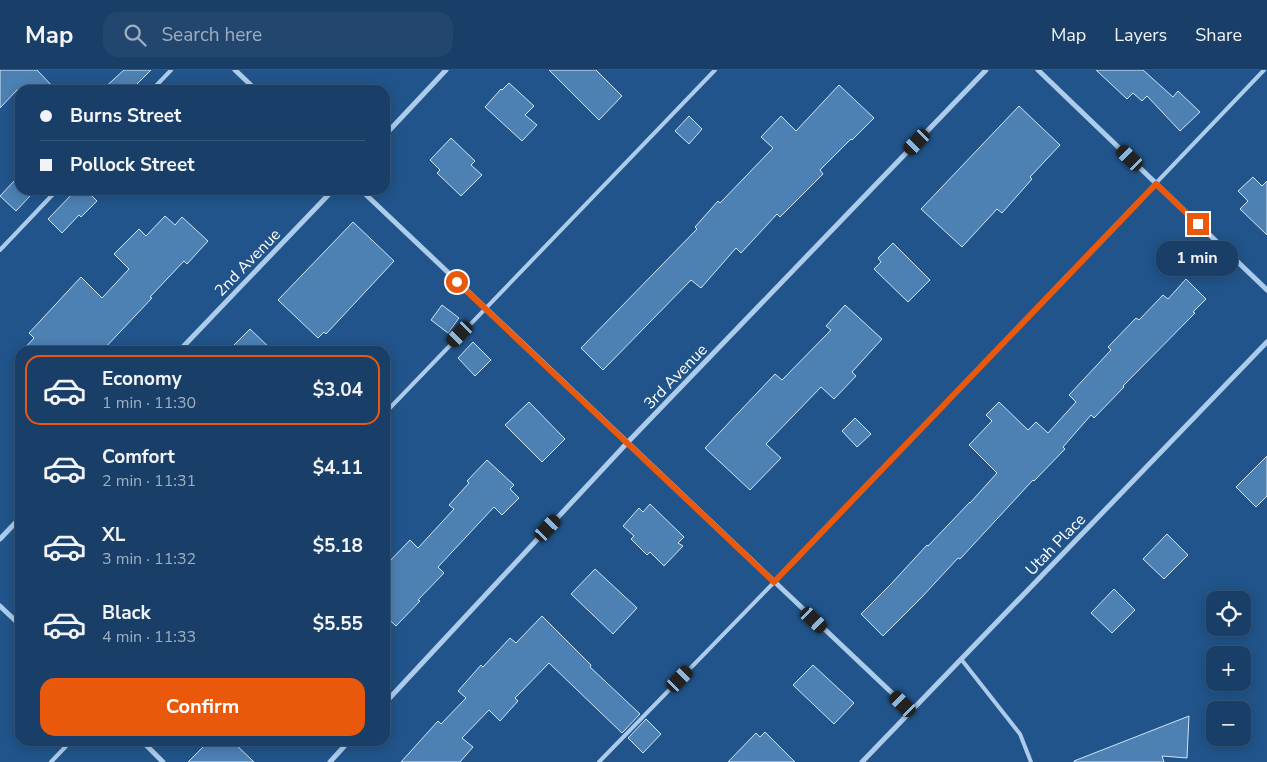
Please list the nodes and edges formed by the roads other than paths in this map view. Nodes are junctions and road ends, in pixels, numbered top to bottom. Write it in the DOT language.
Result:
graph roads {
  1 [pos="171,70"];
  2 [pos="235,70"];
  3 [pos="446,70"];
  4 [pos="715,70"];
  5 [pos="986,70"];
  6 [pos="1038,70"];
  7 [pos="1264,70"];
  8 [pos="157,85"];
  9 [pos="251,85"];
  10 [pos="390,130"];
  11 [pos="1156,184"];
  12 [pos="52,195"];
  13 [pos="328,195"];
  14 [pos="366,195"];
  15 [pos="0,250"];
  16 [pos="1267,290"];
  17 [pos="485,308"];
  18 [pos="1267,342"];
  19 [pos="184,346"];
  20 [pos="390,408"];
  21 [pos="627,443"];
  22 [pos="15,523"];
  23 [pos="0,539"];
  24 [pos="774,582"];
  25 [pos="0,606"];
  26 [pos="15,620"];
  27 [pos="962,659"];
  28 [pos="390,698"];
  29 [pos="911,711"];
  30 [pos="66,746"];
  31 [pos="147,746"];
  32 [pos="344,746"];
  33 [pos="51,762"];
  34 [pos="163,762"];
  35 [pos="330,762"];
  36 [pos="599,762"];
  37 [pos="862,762"];
  38 [pos="1032,762"];
  1 -- 8 [label="lane"];
  2 -- 9 [label="street"];
  3 -- 10 [label="street"];
  4 -- 17 [label="lane"];
  5 -- 21 [label="street, 3rd Avenue"];
  6 -- 11 [label="street"];
  7 -- 11 [label="lane"];
  11 -- 16 [label="street"];
  11 -- 24 [label="lane"];
  12 -- 15 [label="lane"];
  13 -- 19 [label="street, 2nd Avenue"];
  14 -- 17 [label="street"];
  17 -- 20 [label="lane"];
  17 -- 21 [label="street"];
  18 -- 27 [label="street, Utah Place"];
  21 -- 24 [label="street"];
  21 -- 28 [label="street, 3rd Avenue"];
  22 -- 23 [label="street"];
  24 -- 29 [label="street"];
  24 -- 36 [label="lane"];
  25 -- 26 [label="street"];
  27 -- 29 [label="street, Utah Place"];
  27 -- 38 [label="lane"];
  29 -- 37 [label="street, Utah Place"];
  30 -- 33 [label="lane"];
  31 -- 34 [label="street"];
  32 -- 35 [label="street"];
}
